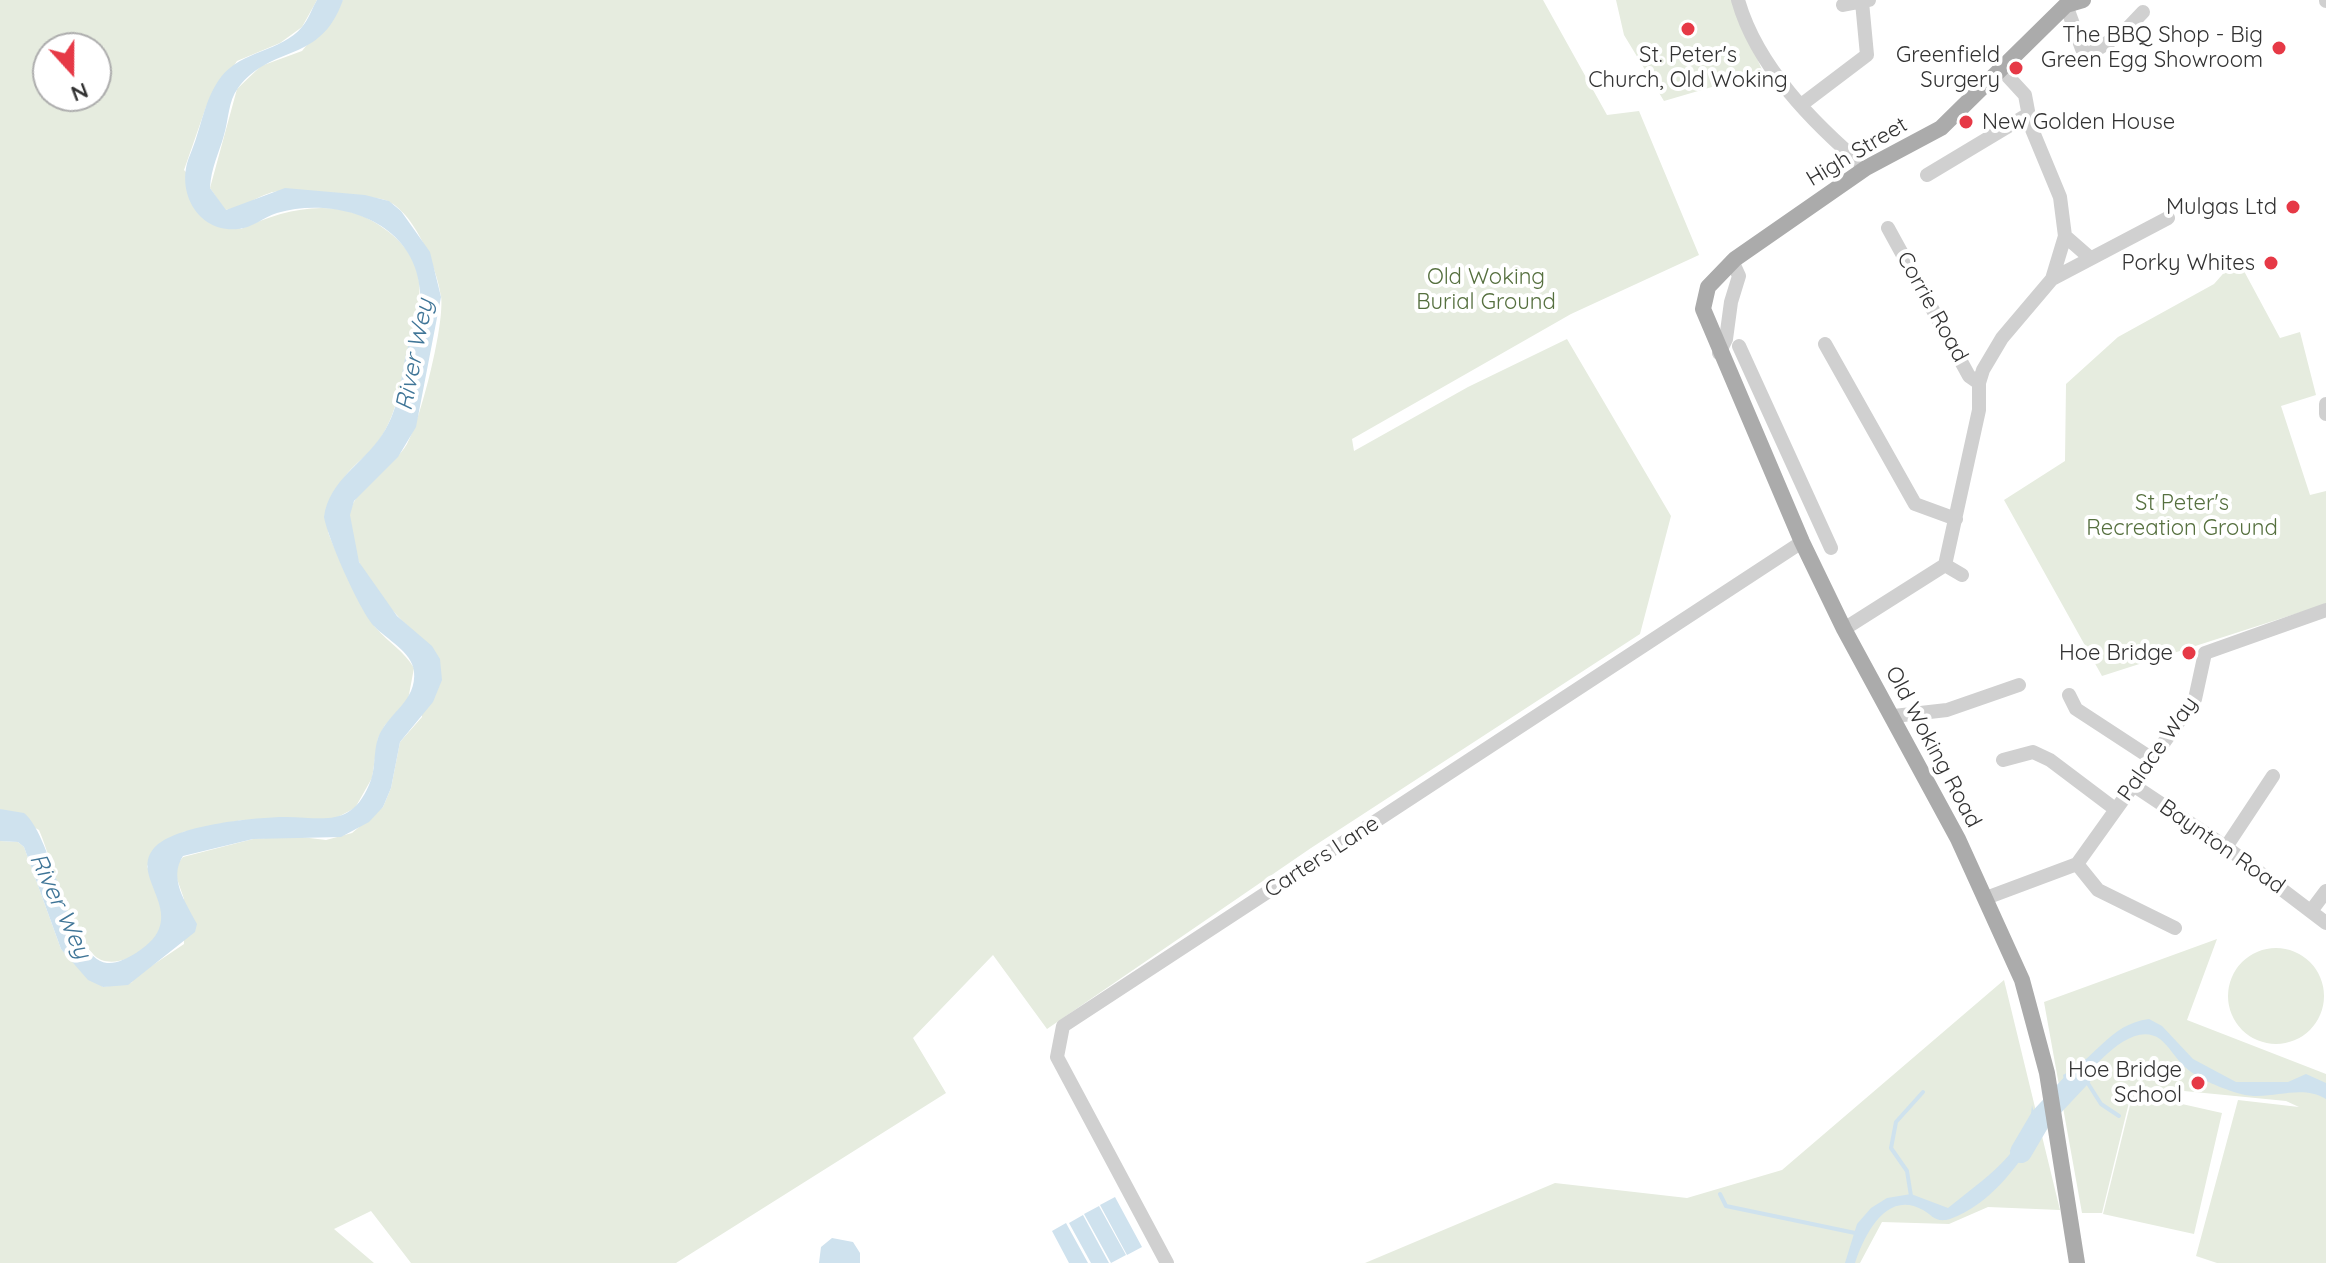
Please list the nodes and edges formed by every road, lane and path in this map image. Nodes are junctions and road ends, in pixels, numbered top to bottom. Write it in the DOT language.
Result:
graph roads {
  1 [pos="1738,0"];
  2 [pos="1866,1"];
  3 [pos="2070,2"];
  4 [pos="1843,5"];
  5 [pos="2143,12"];
  6 [pos="2001,69"];
  7 [pos="1801,105"];
  8 [pos="2027,112"];
  9 [pos="1866,168"];
  10 [pos="1927,175"];
  11 [pos="2168,218"];
  12 [pos="1888,228"];
  13 [pos="2065,236"];
  14 [pos="2089,257"];
  15 [pos="1726,267"];
  16 [pos="2052,279"];
  17 [pos="1825,344"];
  18 [pos="1739,346"];
  19 [pos="1719,353"];
  20 [pos="1979,383"];
  21 [pos="2326,404"];
  22 [pos="2326,414"];
  23 [pos="1784,446"];
  24 [pos="1763,456"];
  25 [pos="1956,519"];
  26 [pos="1802,542"];
  27 [pos="1831,548"];
  28 [pos="1945,565"];
  29 [pos="1962,575"];
  30 [pos="2326,610"];
  31 [pos="1844,629"];
  32 [pos="2019,685"];
  33 [pos="2069,695"];
  34 [pos="1894,716"];
  35 [pos="2003,760"];
  36 [pos="2154,760"];
  37 [pos="2273,776"];
  38 [pos="2133,785"];
  39 [pos="2115,809"];
  40 [pos="2226,847"];
  41 [pos="2077,864"];
  42 [pos="2326,891"];
  43 [pos="1986,898"];
  44 [pos="2311,911"];
  45 [pos="2326,923"];
  46 [pos="2175,928"];
  47 [pos="1167,1263"];
  48 [pos="2077,1263"];
  1 -- 7 [label="street"];
  2 -- 4 [label="street"];
  2 -- 7 [label="street"];
  3 -- 5 [label="street"];
  3 -- 6 [label="main road, High Street"];
  6 -- 8 [label="street"];
  6 -- 9 [label="main road, High Street"];
  7 -- 9 [label="street"];
  8 -- 10 [label="street"];
  8 -- 13 [label="street"];
  9 -- 15 [label="main road, High Street"];
  11 -- 14 [label="street"];
  12 -- 20 [label="street, Corrie Road"];
  13 -- 14 [label="street"];
  13 -- 16 [label="street"];
  14 -- 16 [label="street"];
  15 -- 19 [label="street"];
  15 -- 19 [label="main road, Old Woking Road"];
  16 -- 20 [label="street"];
  17 -- 25 [label="street"];
  18 -- 23 [label="street"];
  19 -- 24 [label="main road, Old Woking Road"];
  20 -- 25 [label="street"];
  21 -- 22 [label="street"];
  23 -- 24 [label="street"];
  23 -- 27 [label="street"];
  24 -- 26 [label="main road, Old Woking Road"];
  25 -- 28 [label="street"];
  26 -- 31 [label="main road, Old Woking Road"];
  26 -- 47 [label="street, Carters Lane"];
  28 -- 29 [label="street"];
  28 -- 31 [label="street"];
  30 -- 36 [label="street, Palace Way"];
  31 -- 34 [label="main road, Old Woking Road"];
  32 -- 34 [label="street"];
  33 -- 36 [label="street"];
  34 -- 43 [label="main road, Old Woking Road"];
  35 -- 39 [label="street"];
  36 -- 38 [label="street, Palace Way"];
  37 -- 40 [label="street"];
  38 -- 39 [label="street, Palace Way"];
  38 -- 40 [label="street, Baynton Road"];
  39 -- 41 [label="street, Palace Way"];
  40 -- 44 [label="street, Baynton Road"];
  41 -- 43 [label="street"];
  41 -- 46 [label="street"];
  42 -- 44 [label="street"];
  43 -- 48 [label="main road, Old Woking Road"];
  44 -- 45 [label="street, Baynton Road"];
}
